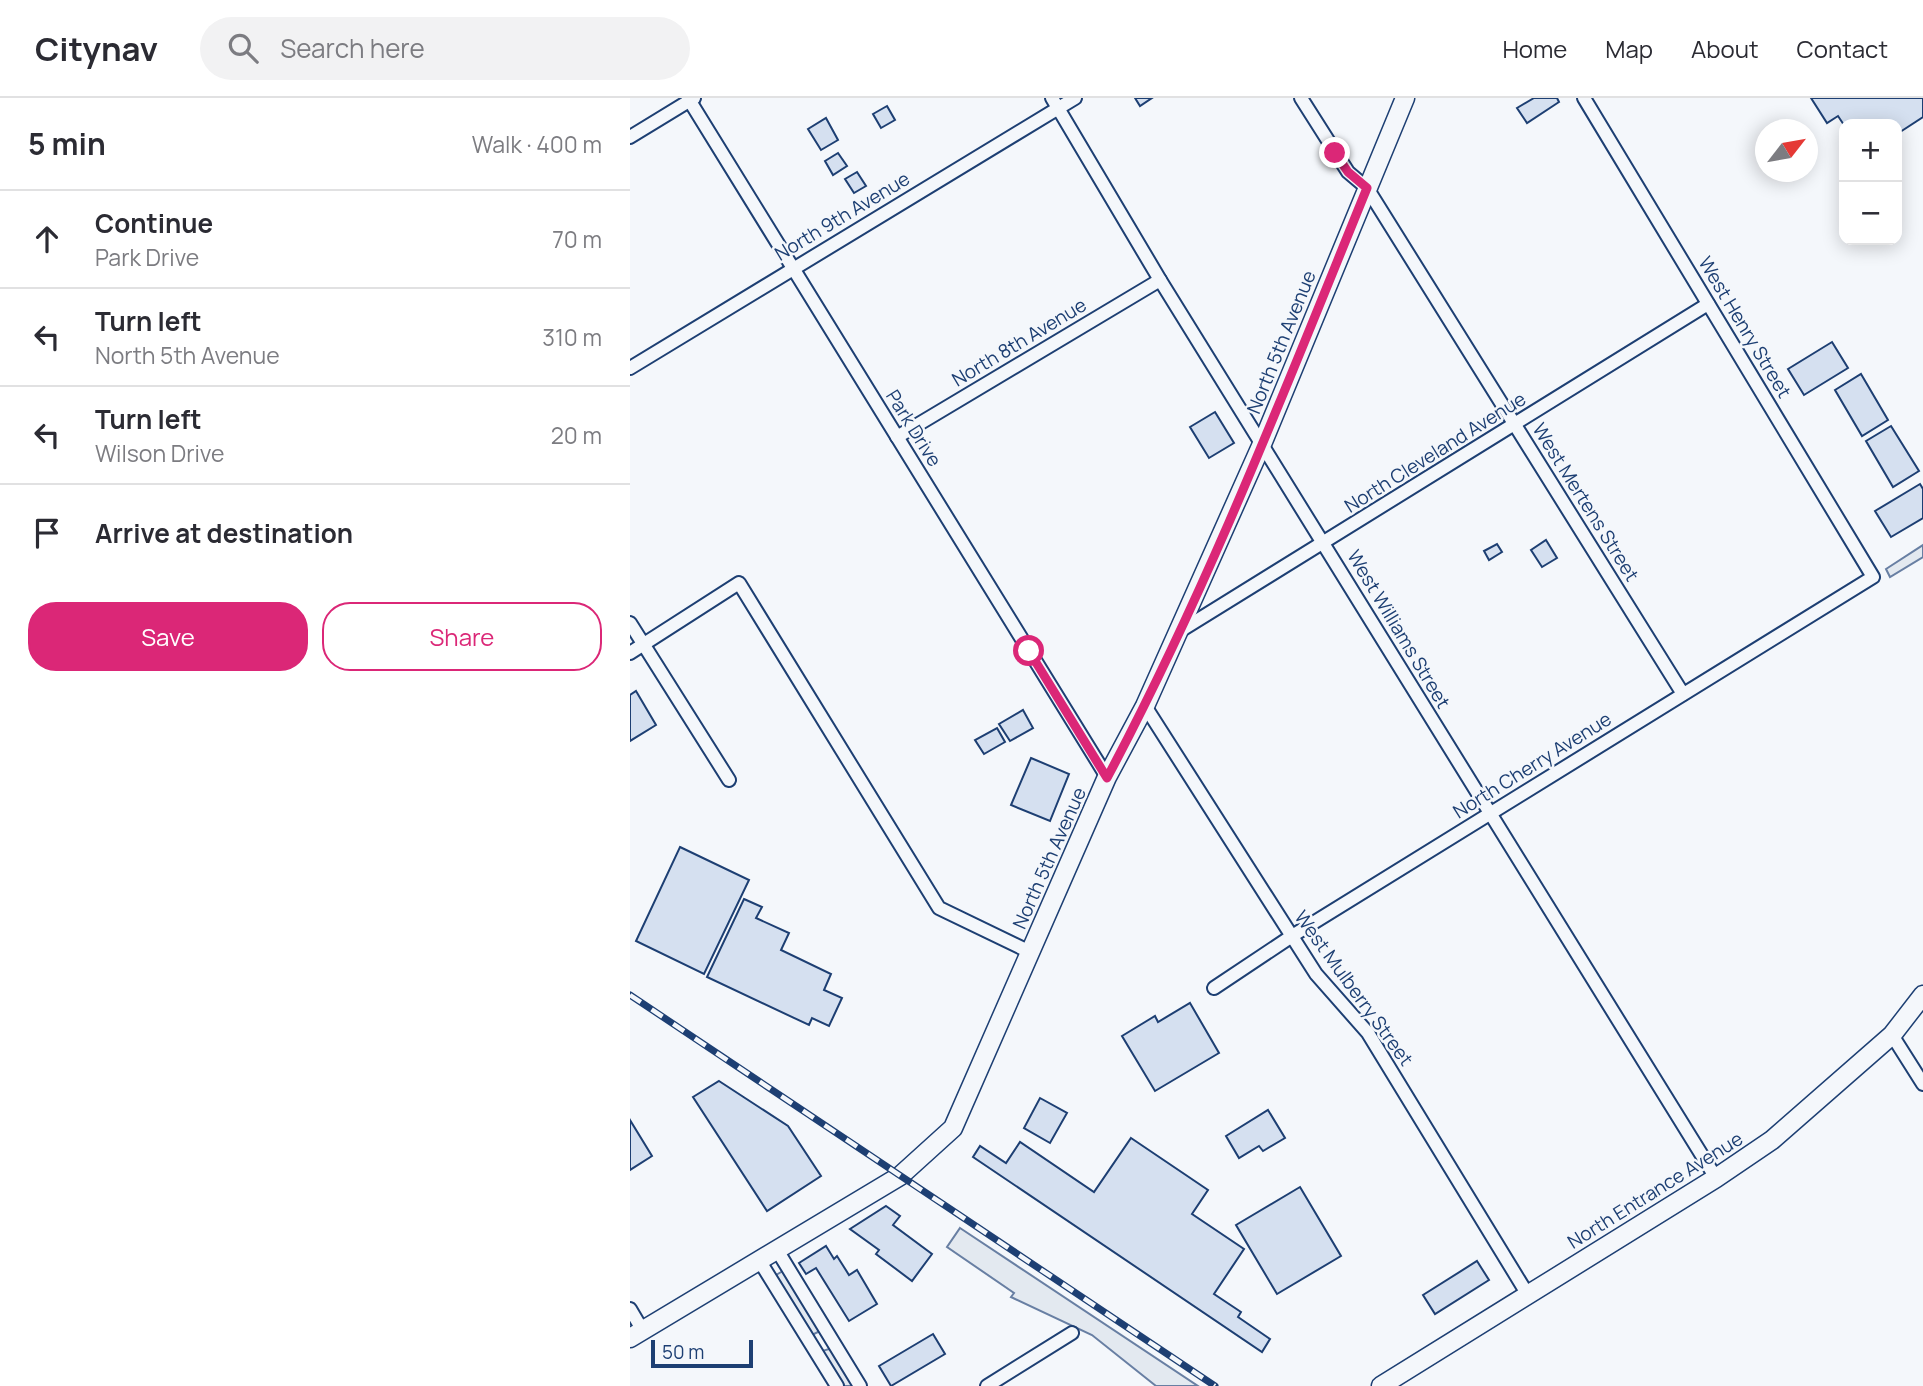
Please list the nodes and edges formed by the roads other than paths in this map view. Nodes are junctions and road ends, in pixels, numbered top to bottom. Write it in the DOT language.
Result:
graph roads {
  1 [pos="1076,98"];
  2 [pos="1301,98"];
  3 [pos="1405,98"];
  4 [pos="1584,98"];
  5 [pos="690,99"];
  6 [pos="1055,103"];
  7 [pos="630,137"];
  8 [pos="1367,188"];
  9 [pos="791,269"];
  10 [pos="1160,280"];
  11 [pos="1708,304"];
  12 [pos="630,368"];
  13 [pos="1516,424"];
  14 [pos="897,437"];
  15 [pos="1262,444"];
  16 [pos="1325,543"];
  17 [pos="1873,577"];
  18 [pos="630,623"];
  19 [pos="1180,631"];
  20 [pos="643,644"];
  21 [pos="630,653"];
  22 [pos="1683,694"];
  23 [pos="1145,706"];
  24 [pos="1107,778"];
  25 [pos="729,780"];
  26 [pos="1489,815"];
  27 [pos="1292,936"];
  28 [pos="1030,952"];
  29 [pos="1214,988"];
  30 [pos="1923,995"];
  31 [pos="1892,1035"];
  32 [pos="1923,1084"];
  33 [pos="1716,1178"];
  34 [pos="776,1250"];
  35 [pos="759,1260"];
  36 [pos="1528,1295"];
  37 [pos="630,1309"];
  38 [pos="1072,1333"];
  39 [pos="636,1334"];
  40 [pos="837,1386"];
  41 [pos="860,1386"];
  42 [pos="987,1386"];
  43 [pos="1381,1386"];
  1 -- 6 [label="street, North 9th Avenue"];
  2 -- 8 [label="street, West Mertens Street"];
  3 -- 8 [label="street, North 5th Avenue"];
  4 -- 11 [label="street, West Henry Street"];
  5 -- 7 [label="street"];
  5 -- 9 [label="street, Park Drive"];
  6 -- 9 [label="street, North 9th Avenue"];
  6 -- 10 [label="street, West Williams Street"];
  8 -- 13 [label="street, West Mertens Street"];
  8 -- 15 [label="street, North 5th Avenue"];
  9 -- 12 [label="street, North 9th Avenue"];
  9 -- 14 [label="street, Park Drive"];
  10 -- 14 [label="street, North 8th Avenue"];
  10 -- 15 [label="street, West Williams Street"];
  11 -- 13 [label="street, North Cleveland Avenue"];
  11 -- 17 [label="street, West Henry Street"];
  13 -- 16 [label="street, North Cleveland Avenue"];
  13 -- 22 [label="street, West Mertens Street"];
  14 -- 24 [label="street, Park Drive"];
  15 -- 16 [label="street, West Williams Street"];
  15 -- 19 [label="street, North 5th Avenue"];
  16 -- 19 [label="street, North Cleveland Avenue"];
  16 -- 26 [label="street, West Williams Street"];
  17 -- 22 [label="street, North Cherry Avenue"];
  18 -- 20 [label="street"];
  19 -- 23 [label="street, North 5th Avenue"];
  20 -- 21 [label="street"];
  20 -- 25 [label="street"];
  20 -- 28 [label="street"];
  22 -- 26 [label="street, North Cherry Avenue"];
  23 -- 24 [label="street, North 5th Avenue"];
  23 -- 27 [label="street, West Mulberry Street"];
  24 -- 28 [label="street, North 5th Avenue"];
  26 -- 27 [label="street, North Cherry Avenue"];
  26 -- 33 [label="street, West Williams Street"];
  27 -- 29 [label="street, North Cherry Avenue"];
  27 -- 36 [label="street, West Mulberry Street"];
  28 -- 34 [label="street, North 5th Avenue"];
  30 -- 31 [label="street, North Entrance Avenue"];
  31 -- 32 [label="street"];
  31 -- 33 [label="street, North Entrance Avenue"];
  33 -- 36 [label="street, North Entrance Avenue"];
  34 -- 35 [label="street, North 5th Avenue"];
  34 -- 41 [label="street"];
  35 -- 39 [label="street, North 5th Avenue"];
  35 -- 40 [label="street"];
  36 -- 43 [label="street, North Entrance Avenue"];
  37 -- 39 [label="street"];
  38 -- 42 [label="street"];
}
